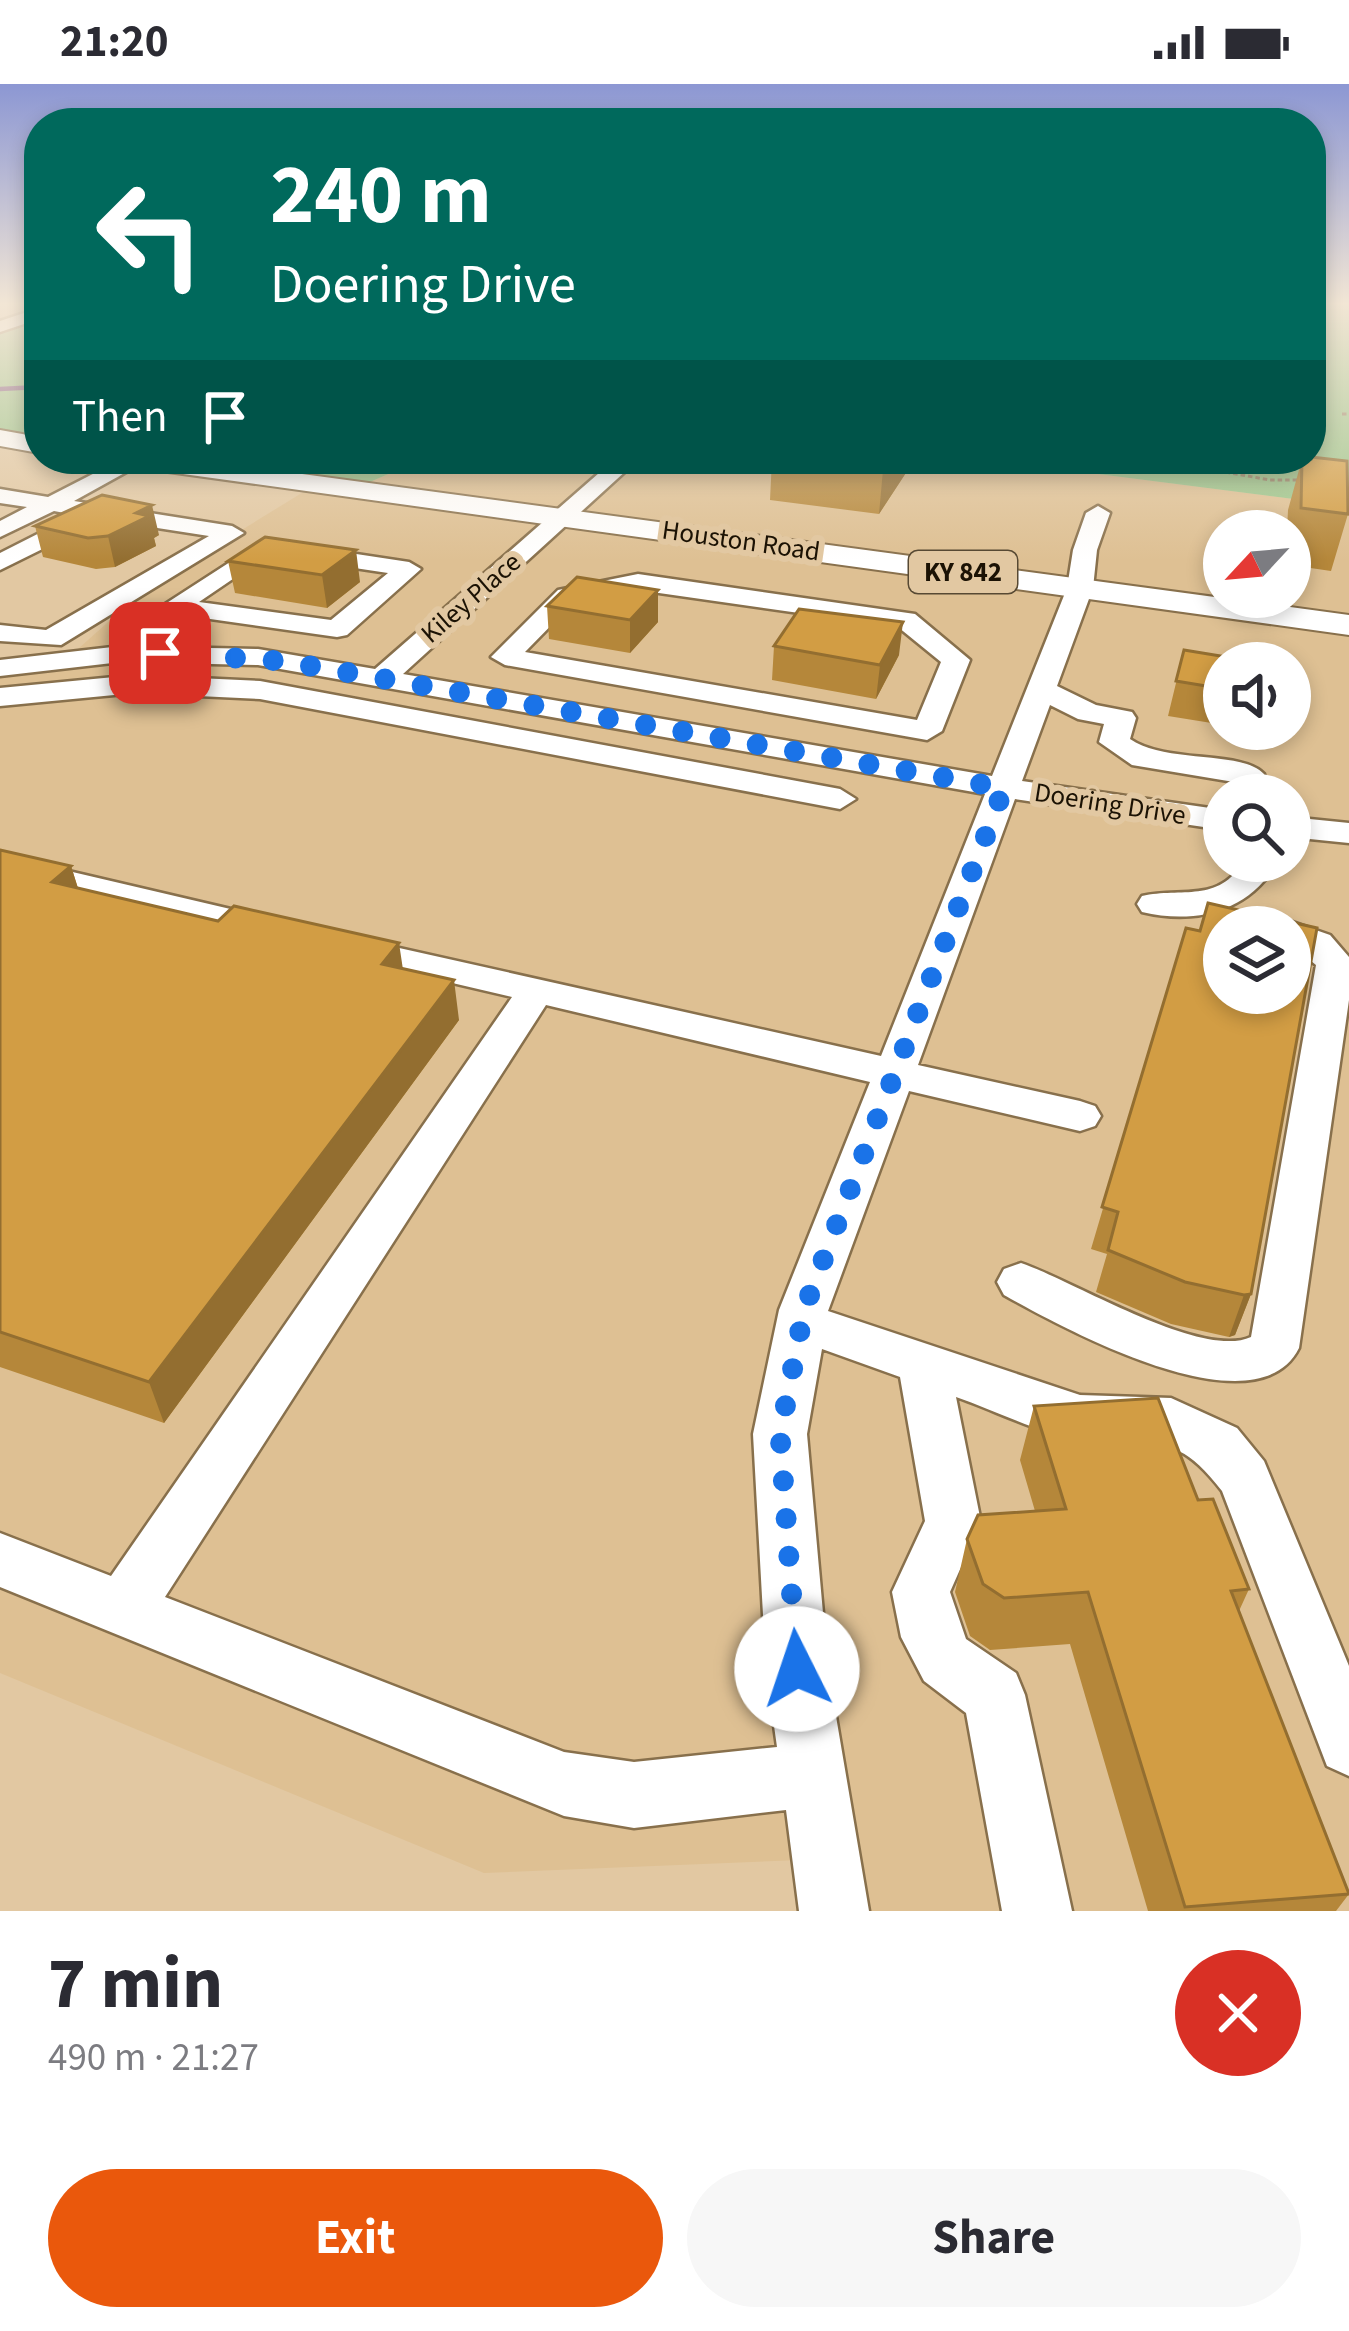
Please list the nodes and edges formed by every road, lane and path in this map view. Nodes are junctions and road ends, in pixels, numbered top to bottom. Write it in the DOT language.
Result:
graph roads {
  1 [pos="107,474"];
  2 [pos="246,474"];
  3 [pos="611,474"];
  4 [pos="1236,474"];
  5 [pos="1307,480"];
  6 [pos="0,496"];
  7 [pos="52,504"];
  8 [pos="98,512"];
  9 [pos="1097,513"];
  10 [pos="563,517"];
  11 [pos="0,530"];
  12 [pos="0,563"];
  13 [pos="1080,588"];
  14 [pos="232,616"];
  15 [pos="1349,625"];
  16 [pos="0,633"];
  17 [pos="209,653"];
  18 [pos="0,668"];
  19 [pos="380,679"];
  20 [pos="690,692"];
  21 [pos="0,697"];
  22 [pos="1034,703"];
  23 [pos="662,728"];
  24 [pos="1248,774"];
  25 [pos="1004,788"];
  26 [pos="840,799"];
  27 [pos="1203,818"];
  28 [pos="1311,829"];
  29 [pos="1349,833"];
  30 [pos="0,865"];
  31 [pos="1252,882"];
  32 [pos="1223,900"];
  33 [pos="1155,904"];
  34 [pos="1228,906"];
  35 [pos="1311,938"];
  36 [pos="535,992"];
  37 [pos="893,1077"];
  38 [pos="1080,1117"];
  39 [pos="1021,1282"];
  40 [pos="802,1322"];
  41 [pos="924,1367"];
  42 [pos="0,1560"];
  43 [pos="123,1609"];
  44 [pos="1349,1744"];
  45 [pos="814,1775"];
  46 [pos="834,1911"];
  47 [pos="1037,1911"];
  1 -- 7 [label="street"];
  2 -- 10 [label="main road, Houston Road / KY 842"];
  3 -- 10 [label="street, Kiley Place"];
  4 -- 5 [label="path"];
  6 -- 7 [label="street"];
  7 -- 8 [label="street"];
  7 -- 11 [label="street"];
  8 -- 12 [label="street"];
  8 -- 16 [label="street"];
  9 -- 13 [label="street"];
  10 -- 13 [label="main road, Houston Road / KY 842"];
  10 -- 19 [label="street, Kiley Place"];
  13 -- 15 [label="main road, Houston Road / KY 842"];
  13 -- 22 [label="street"];
  14 -- 14 [label="street"];
  14 -- 17 [label="street"];
  17 -- 18 [label="street, Doering Drive"];
  17 -- 19 [label="street, Doering Drive"];
  19 -- 23 [label="street, Doering Drive"];
  20 -- 20 [label="street"];
  20 -- 23 [label="street"];
  21 -- 26 [label="street"];
  22 -- 24 [label="street"];
  22 -- 25 [label="street"];
  23 -- 25 [label="street, Doering Drive"];
  25 -- 27 [label="street, Doering Drive"];
  25 -- 37 [label="street"];
  28 -- 29 [label="street"];
  30 -- 36 [label="street"];
  31 -- 32 [label="street"];
  32 -- 33 [label="street"];
  32 -- 34 [label="street"];
  35 -- 39 [label="street"];
  36 -- 37 [label="street"];
  36 -- 43 [label="street"];
  37 -- 38 [label="street"];
  37 -- 40 [label="street"];
  40 -- 41 [label="street"];
  40 -- 45 [label="street"];
  41 -- 44 [label="street"];
  41 -- 47 [label="street"];
  42 -- 43 [label="street"];
  43 -- 45 [label="street"];
  45 -- 46 [label="street"];
}
